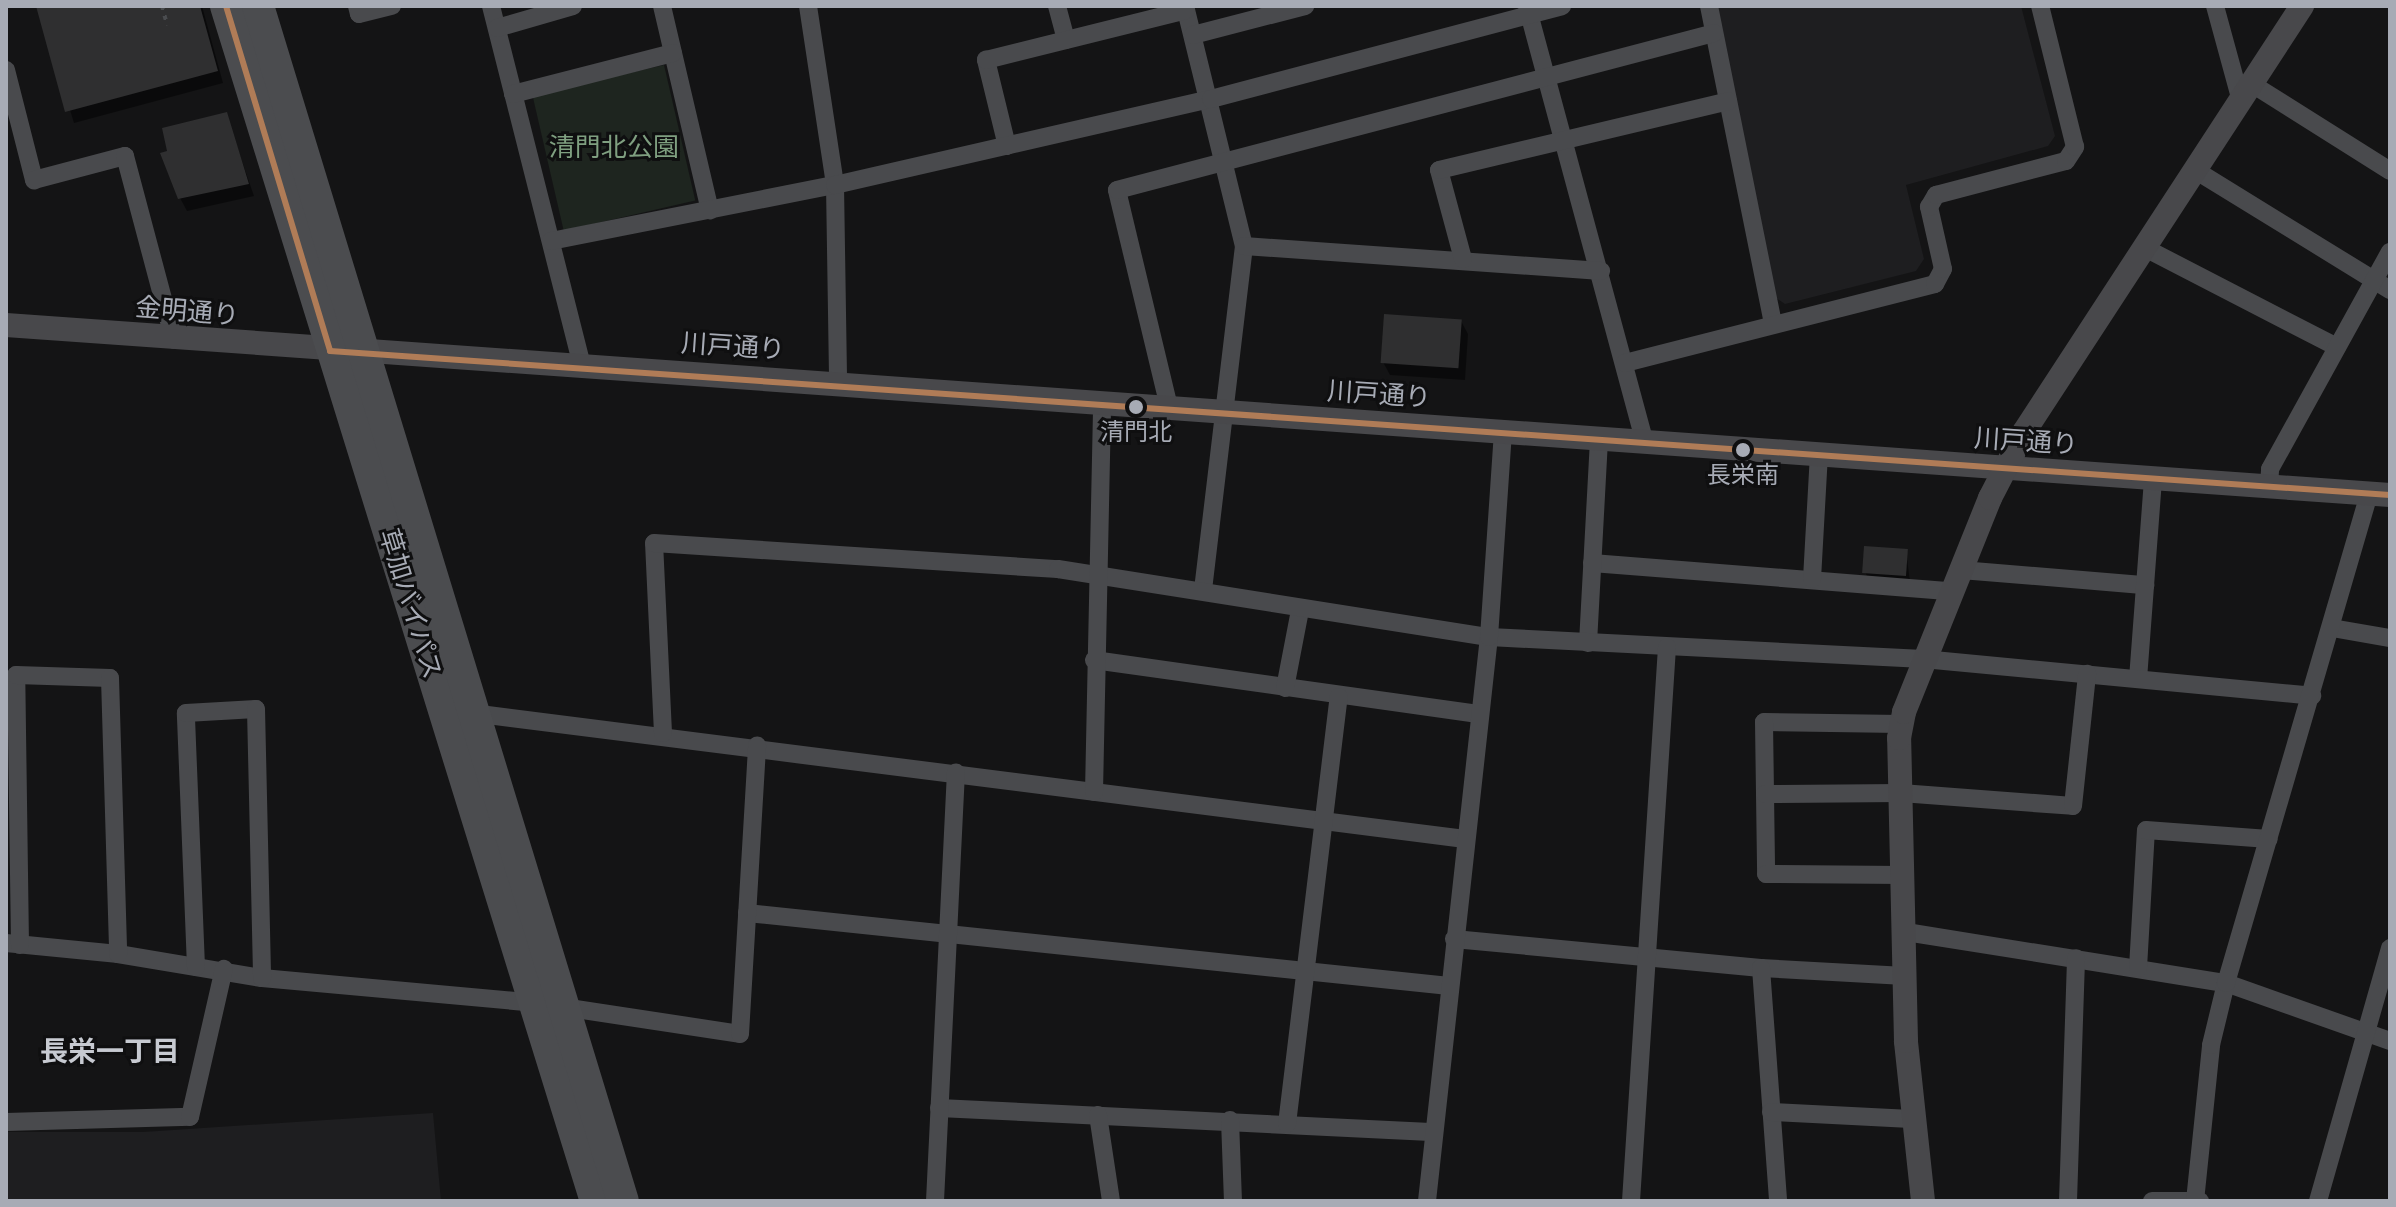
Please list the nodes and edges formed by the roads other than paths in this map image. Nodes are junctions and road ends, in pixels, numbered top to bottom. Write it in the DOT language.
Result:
graph roads {
  1 [pos="226,6"];
  2 [pos="258,6"];
  3 [pos="357,6"];
  4 [pos="392,6"];
  5 [pos="491,6"];
  6 [pos="573,6"];
  7 [pos="662,6"];
  8 [pos="808,6"];
  9 [pos="1057,6"];
  10 [pos="1305,6"];
  11 [pos="1562,6"];
  12 [pos="1709,6"];
  13 [pos="2040,6"];
  14 [pos="2215,6"];
  15 [pos="2302,6"];
  16 [pos="1186,8"];
  17 [pos="1528,10"];
  18 [pos="497,28"];
  19 [pos="1714,33"];
  20 [pos="1193,35"];
  21 [pos="1066,40"];
  22 [pos="673,53"];
  23 [pos="6,70"];
  24 [pos="1548,76"];
  25 [pos="2246,93"];
  26 [pos="513,94"];
  27 [pos="1211,99"];
  28 [pos="1728,101"];
  29 [pos="1565,141"];
  30 [pos="1007,146"];
  31 [pos="1224,158"];
  32 [pos="2195,170"];
  33 [pos="2390,171"];
  34 [pos="835,185"];
  35 [pos="710,210"];
  36 [pos="551,241"];
  37 [pos="1244,246"];
  38 [pos="2145,248"];
  39 [pos="2390,252"];
  40 [pos="1463,259"];
  41 [pos="1601,271"];
  42 [pos="2382,285"];
  43 [pos="1773,324"];
  44 [pos="6,325"];
  45 [pos="174,340"];
  46 [pos="2337,347"];
  47 [pos="330,351"];
  48 [pos="365,354"];
  49 [pos="1625,363"];
  50 [pos="582,365"];
  51 [pos="838,383"];
  52 [pos="1102,403"];
  53 [pos="1169,407"];
  54 [pos="1222,411"];
  55 [pos="1503,432"];
  56 [pos="1599,440"];
  57 [pos="1644,441"];
  58 [pos="1819,455"];
  59 [pos="2004,469"];
  60 [pos="2153,478"];
  61 [pos="2269,485"];
  62 [pos="2380,494"];
  63 [pos="1592,563"];
  64 [pos="1098,574"];
  65 [pos="1812,579"];
  66 [pos="1956,580"];
  67 [pos="2145,585"];
  68 [pos="1203,590"];
  69 [pos="1300,610"];
  70 [pos="2332,628"];
  71 [pos="1489,637"];
  72 [pos="2390,638"];
  73 [pos="1588,643"];
  74 [pos="1667,647"];
  75 [pos="1923,659"];
  76 [pos="1094,660"];
  77 [pos="2087,674"];
  78 [pos="2138,679"];
  79 [pos="1285,688"];
  80 [pos="2312,696"];
  81 [pos="1339,697"];
  82 [pos="472,713"];
  83 [pos="1478,714"];
  84 [pos="1901,724"];
  85 [pos="663,733"];
  86 [pos="757,746"];
  87 [pos="956,773"];
  88 [pos="1094,792"];
  89 [pos="1901,793"];
  90 [pos="1765,794"];
  91 [pos="1323,824"];
  92 [pos="1465,839"];
  93 [pos="2269,839"];
  94 [pos="1904,875"];
  95 [pos="747,913"];
  96 [pos="948,930"];
  97 [pos="1906,932"];
  98 [pos="1454,939"];
  99 [pos="13,944"];
  100 [pos="2390,948"];
  101 [pos="118,954"];
  102 [pos="1647,958"];
  103 [pos="2076,958"];
  104 [pos="196,967"];
  105 [pos="1761,968"];
  106 [pos="2138,968"];
  107 [pos="224,969"];
  108 [pos="1305,969"];
  109 [pos="1905,976"];
  110 [pos="262,978"];
  111 [pos="2226,983"];
  112 [pos="1449,986"];
  113 [pos="549,1007"];
  114 [pos="2366,1033"];
  115 [pos="2390,1041"];
  116 [pos="939,1108"];
  117 [pos="1771,1112"];
  118 [pos="1098,1115"];
  119 [pos="1911,1119"];
  120 [pos="1230,1120"];
  121 [pos="6,1122"];
  122 [pos="1287,1124"];
  123 [pos="1430,1132"];
  124 [pos="596,1201"];
  125 [pos="623,1201"];
  126 [pos="935,1201"];
  127 [pos="1111,1201"];
  128 [pos="1233,1201"];
  129 [pos="1427,1201"];
  130 [pos="1631,1201"];
  131 [pos="1778,1201"];
  132 [pos="1923,1201"];
  133 [pos="2068,1201"];
  134 [pos="2152,1201"];
  135 [pos="2197,1201"];
  136 [pos="2318,1201"];
  1 -- 47 [label="highway, 草加バイパス"];
  2 -- 48 [label="highway, 草加バイパス"];
  3 -- 4 [label="street"];
  5 -- 18 [label="street"];
  6 -- 18 [label="street"];
  7 -- 22 [label="street"];
  8 -- 34 [label="street"];
  9 -- 21 [label="street"];
  10 -- 20 [label="street"];
  11 -- 17 [label="street"];
  12 -- 19 [label="street"];
  13 -- 43 [label="street"];
  14 -- 25 [label="street"];
  15 -- 25 [label="street"];
  16 -- 20 [label="street"];
  16 -- 21 [label="street"];
  17 -- 24 [label="street"];
  17 -- 27 [label="street"];
  18 -- 26 [label="street"];
  19 -- 24 [label="street"];
  19 -- 28 [label="street"];
  20 -- 27 [label="street"];
  21 -- 30 [label="street"];
  22 -- 26 [label="street"];
  22 -- 35 [label="street"];
  23 -- 45 [label="street"];
  24 -- 29 [label="street"];
  24 -- 31 [label="street"];
  25 -- 32 [label="street"];
  25 -- 33 [label="street"];
  26 -- 36 [label="street"];
  27 -- 30 [label="street"];
  27 -- 31 [label="street"];
  28 -- 29 [label="street"];
  28 -- 43 [label="street"];
  29 -- 40 [label="street"];
  29 -- 41 [label="street"];
  30 -- 34 [label="street"];
  31 -- 37 [label="street"];
  31 -- 53 [label="street"];
  32 -- 38 [label="street"];
  32 -- 42 [label="street"];
  34 -- 35 [label="street"];
  34 -- 51 [label="street"];
  35 -- 36 [label="street"];
  36 -- 50 [label="street"];
  37 -- 40 [label="street"];
  37 -- 54 [label="street"];
  38 -- 46 [label="street"];
  38 -- 59 [label="street"];
  39 -- 42 [label="street"];
  40 -- 41 [label="street"];
  41 -- 49 [label="street"];
  42 -- 46 [label="street"];
  43 -- 49 [label="street"];
  44 -- 45 [label="street, 金明通り"];
  45 -- 47 [label="street, 金明通り"];
  46 -- 61 [label="street"];
  47 -- 48 [label="street, 金明通り"];
  47 -- 113 [label="highway, 草加バイパス"];
  48 -- 50 [label="street, 川戸通り"];
  48 -- 82 [label="highway, 草加バイパス"];
  49 -- 57 [label="street"];
  50 -- 51 [label="street, 川戸通り"];
  51 -- 52 [label="street, 川戸通り"];
  52 -- 53 [label="street, 川戸通り"];
  52 -- 64 [label="street"];
  53 -- 54 [label="street, 川戸通り"];
  54 -- 55 [label="street, 川戸通り"];
  54 -- 68 [label="street"];
  55 -- 56 [label="street, 川戸通り"];
  55 -- 71 [label="street"];
  56 -- 57 [label="street, 川戸通り"];
  56 -- 63 [label="street"];
  57 -- 58 [label="street, 川戸通り"];
  58 -- 59 [label="street, 川戸通り"];
  58 -- 65 [label="street"];
  59 -- 60 [label="street, 川戸通り"];
  59 -- 66 [label="street"];
  60 -- 61 [label="street, 川戸通り"];
  60 -- 67 [label="street"];
  61 -- 62 [label="street, 川戸通り"];
  62 -- 70 [label="street"];
  63 -- 65 [label="street"];
  63 -- 73 [label="street"];
  64 -- 68 [label="street"];
  64 -- 76 [label="street"];
  64 -- 85 [label="street"];
  65 -- 66 [label="street"];
  66 -- 67 [label="street"];
  66 -- 75 [label="street"];
  67 -- 78 [label="street"];
  68 -- 69 [label="street"];
  69 -- 71 [label="street"];
  69 -- 79 [label="street"];
  70 -- 72 [label="street"];
  70 -- 80 [label="street"];
  71 -- 73 [label="street"];
  71 -- 83 [label="street"];
  73 -- 74 [label="street"];
  74 -- 75 [label="street"];
  74 -- 102 [label="street"];
  75 -- 77 [label="street"];
  75 -- 84 [label="street"];
  76 -- 79 [label="street"];
  76 -- 88 [label="street"];
  77 -- 78 [label="street"];
  77 -- 89 [label="street"];
  78 -- 80 [label="street"];
  79 -- 81 [label="street"];
  80 -- 93 [label="street"];
  81 -- 83 [label="street"];
  81 -- 91 [label="street"];
  82 -- 85 [label="street"];
  82 -- 113 [label="highway, 草加バイパス"];
  83 -- 92 [label="street"];
  84 -- 89 [label="street"];
  84 -- 90 [label="street"];
  85 -- 86 [label="street"];
  86 -- 87 [label="street"];
  86 -- 95 [label="street"];
  87 -- 88 [label="street"];
  87 -- 96 [label="street"];
  88 -- 91 [label="street"];
  89 -- 90 [label="street"];
  89 -- 94 [label="street"];
  90 -- 94 [label="street"];
  91 -- 92 [label="street"];
  91 -- 108 [label="street"];
  92 -- 98 [label="street"];
  93 -- 106 [label="street"];
  93 -- 111 [label="street"];
  94 -- 97 [label="street"];
  95 -- 96 [label="street"];
  95 -- 113 [label="street"];
  96 -- 108 [label="street"];
  96 -- 116 [label="street"];
  97 -- 103 [label="street"];
  97 -- 109 [label="street"];
  98 -- 102 [label="street"];
  98 -- 112 [label="street"];
  99 -- 101 [label="street"];
  99 -- 101 [label="street"];
  100 -- 114 [label="street"];
  101 -- 104 [label="street"];
  102 -- 105 [label="street"];
  102 -- 130 [label="street"];
  103 -- 106 [label="street"];
  103 -- 133 [label="street"];
  104 -- 107 [label="street"];
  104 -- 110 [label="street"];
  105 -- 109 [label="street"];
  105 -- 117 [label="street"];
  106 -- 111 [label="street"];
  107 -- 110 [label="street"];
  107 -- 121 [label="street"];
  108 -- 112 [label="street"];
  108 -- 122 [label="street"];
  109 -- 119 [label="street"];
  110 -- 113 [label="street"];
  111 -- 114 [label="street"];
  111 -- 135 [label="street"];
  112 -- 123 [label="street"];
  113 -- 124 [label="highway, 草加バイパス"];
  113 -- 125 [label="highway, 草加バイパス"];
  114 -- 115 [label="street"];
  114 -- 136 [label="street"];
  116 -- 118 [label="street"];
  116 -- 126 [label="street"];
  117 -- 119 [label="street"];
  117 -- 131 [label="street"];
  118 -- 120 [label="street"];
  118 -- 127 [label="street"];
  119 -- 132 [label="street"];
  120 -- 122 [label="street"];
  120 -- 128 [label="street"];
  122 -- 123 [label="street"];
  123 -- 129 [label="street"];
  134 -- 135 [label="street"];
}
